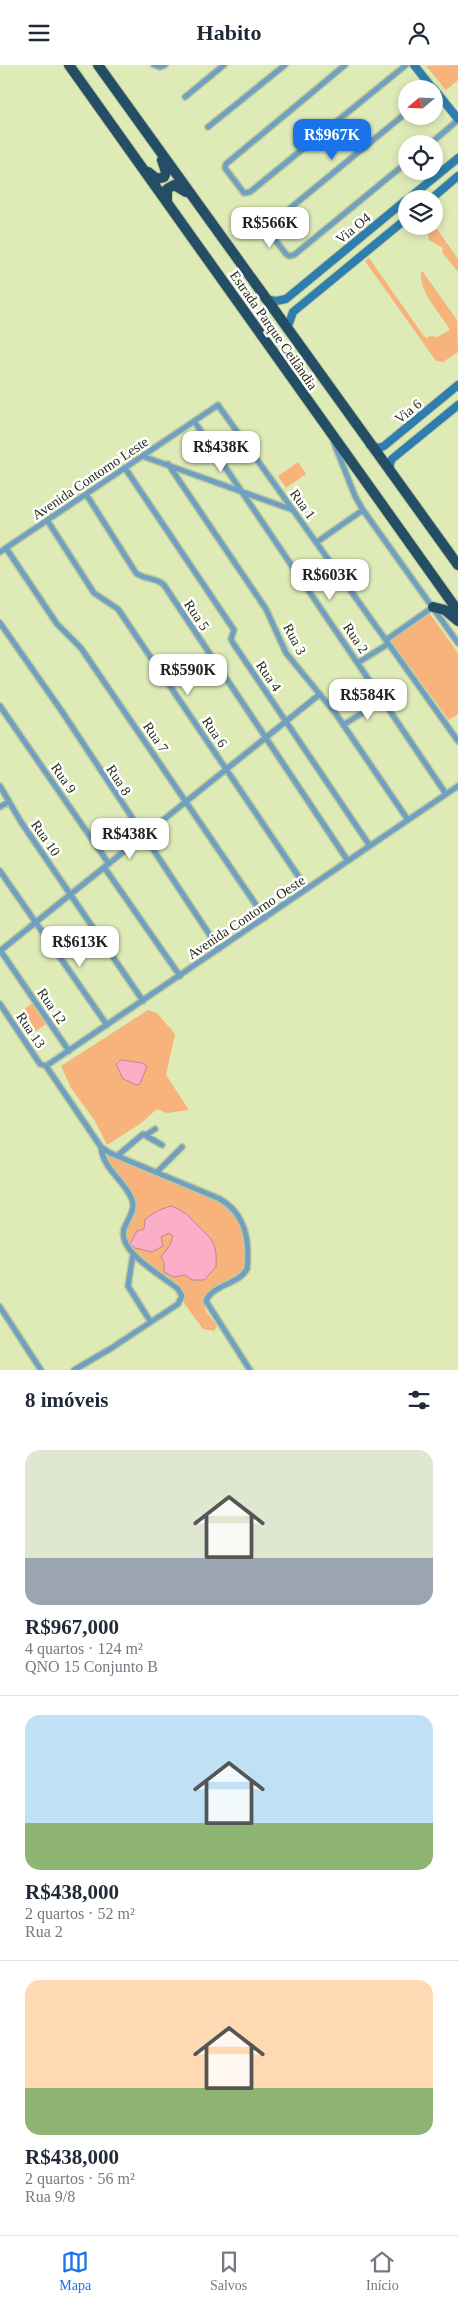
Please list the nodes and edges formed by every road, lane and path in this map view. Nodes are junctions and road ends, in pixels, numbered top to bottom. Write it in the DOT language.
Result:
graph roads {
  1 [pos="69,65"];
  2 [pos="98,65"];
  3 [pos="154,65"];
  4 [pos="165,65"];
  5 [pos="224,65"];
  6 [pos="285,65"];
  7 [pos="345,65"];
  8 [pos="406,65"];
  9 [pos="414,65"];
  10 [pos="426,80"];
  11 [pos="185,97"];
  12 [pos="443,101"];
  13 [pos="458,119"];
  14 [pos="398,120"];
  15 [pos="208,127"];
  16 [pos="440,135"];
  17 [pos="158,150"];
  18 [pos="458,158"];
  19 [pos="140,164"];
  20 [pos="398,170"];
  21 [pos="443,170"];
  22 [pos="443,171"];
  23 [pos="458,176"];
  24 [pos="425,180"];
  25 [pos="450,183"];
  26 [pos="416,190"];
  27 [pos="441,190"];
  28 [pos="189,194"];
  29 [pos="167,203"];
  30 [pos="398,207"];
  31 [pos="398,226"];
  32 [pos="366,234"];
  33 [pos="337,257"];
  34 [pos="360,257"];
  35 [pos="348,267"];
  36 [pos="265,299"];
  37 [pos="286,329"];
  38 [pos="458,385"];
  39 [pos="218,405"];
  40 [pos="458,405"];
  41 [pos="194,421"];
  42 [pos="329,431"];
  43 [pos="370,445"];
  44 [pos="142,456"];
  45 [pos="168,464"];
  46 [pos="125,468"];
  47 [pos="390,472"];
  48 [pos="242,491"];
  49 [pos="86,493"];
  50 [pos="293,510"];
  51 [pos="363,510"];
  52 [pos="46,521"];
  53 [pos="317,542"];
  54 [pos="6,548"];
  55 [pos="0,552"];
  56 [pos="458,565"];
  57 [pos="433,607"];
  58 [pos="458,611"];
  59 [pos="458,621"];
  60 [pos="0,623"];
  61 [pos="387,642"];
  62 [pos="458,643"];
  63 [pos="359,662"];
  64 [pos="320,694"];
  65 [pos="383,700"];
  66 [pos="0,706"];
  67 [pos="286,721"];
  68 [pos="344,725"];
  69 [pos="265,738"];
  70 [pos="458,741"];
  71 [pos="226,770"];
  72 [pos="458,786"];
  73 [pos="0,787"];
  74 [pos="446,794"];
  75 [pos="8,802"];
  76 [pos="186,803"];
  77 [pos="0,807"];
  78 [pos="408,820"];
  79 [pos="143,837"];
  80 [pos="370,846"];
  81 [pos="348,861"];
  82 [pos="106,866"];
  83 [pos="0,871"];
  84 [pos="307,889"];
  85 [pos="71,894"];
  86 [pos="265,918"];
  87 [pos="36,923"];
  88 [pos="219,949"];
  89 [pos="0,950"];
  90 [pos="180,976"];
  91 [pos="143,1001"];
  92 [pos="0,1005"];
  93 [pos="107,1025"];
  94 [pos="69,1051"];
  95 [pos="46,1066"];
  96 [pos="155,1129"];
  97 [pos="146,1135"];
  98 [pos="162,1145"];
  99 [pos="101,1147"];
  100 [pos="182,1147"];
  101 [pos="116,1156"];
  102 [pos="157,1173"];
  103 [pos="133,1254"];
  104 [pos="0,1307"];
  105 [pos="150,1321"];
  106 [pos="41,1370"];
  107 [pos="74,1370"];
  108 [pos="250,1370"];
  1 -- 19 [label="highway, Estrada Parque Ceilândia"];
  2 -- 17 [label="highway, Estrada Parque Ceilândia"];
  3 -- 4 [label="street"];
  5 -- 11 [label="street"];
  6 -- 15 [label="street"];
  7 -- 8 [label="street"];
  9 -- 10 [label="main road"];
  12 -- 13 [label="main road"];
  13 -- 16 [label="street"];
  14 -- 20 [label="street"];
  17 -- 19 [label="highway"];
  17 -- 28 [label="highway, Estrada Parque Ceilândia"];
  18 -- 21 [label="main road, Via O4"];
  19 -- 29 [label="highway, Estrada Parque Ceilândia"];
  22 -- 25 [label="main road"];
  23 -- 25 [label="main road"];
  24 -- 26 [label="main road, Via O4"];
  25 -- 27 [label="main road"];
  28 -- 29 [label="highway"];
  28 -- 36 [label="highway, Estrada Parque Ceilândia"];
  29 -- 42 [label="highway, Estrada Parque Ceilândia"];
  30 -- 32 [label="main road, Via O4"];
  31 -- 34 [label="main road, Via O4"];
  32 -- 33 [label="main road, Via O4"];
  32 -- 34 [label="main road"];
  33 -- 35 [label="main road"];
  33 -- 36 [label="main road, Via O4"];
  34 -- 35 [label="main road, Via O4"];
  35 -- 37 [label="main road, Via O4"];
  36 -- 37 [label="highway, Estrada Parque Ceilândia"];
  37 -- 43 [label="highway, Estrada Parque Ceilândia"];
  38 -- 43 [label="main road, Via 6"];
  39 -- 41 [label="street, Avenida Contorno Leste"];
  39 -- 50 [label="street, Rua 1"];
  40 -- 47 [label="main road, Via 6"];
  41 -- 44 [label="street, Avenida Contorno Leste"];
  41 -- 48 [label="street, Rua 2"];
  42 -- 51 [label="street"];
  42 -- 58 [label="highway, Estrada Parque Ceilândia"];
  43 -- 47 [label="highway, Estrada Parque Ceilândia"];
  44 -- 45 [label="street"];
  44 -- 46 [label="street, Avenida Contorno Leste"];
  45 -- 48 [label="street"];
  45 -- 64 [label="street, Rua 3"];
  46 -- 49 [label="street, Avenida Contorno Leste"];
  46 -- 67 [label="street, Rua 4"];
  47 -- 56 [label="highway, Estrada Parque Ceilândia"];
  48 -- 50 [label="street"];
  48 -- 63 [label="street, Rua 2"];
  49 -- 52 [label="street, Avenida Contorno Leste"];
  49 -- 69 [label="street, Rua 5"];
  50 -- 53 [label="street, Rua 1"];
  51 -- 53 [label="street"];
  51 -- 57 [label="street"];
  52 -- 54 [label="street, Avenida Contorno Leste"];
  52 -- 71 [label="street, Rua 6"];
  53 -- 61 [label="street, Rua 1"];
  54 -- 55 [label="street, Avenida Contorno Leste"];
  54 -- 76 [label="street, Rua 7"];
  57 -- 59 [label="highway"];
  57 -- 61 [label="street"];
  57 -- 62 [label="street"];
  60 -- 79 [label="street, Rua 8"];
  61 -- 63 [label="street"];
  61 -- 70 [label="street, Rua 1"];
  63 -- 65 [label="street, Rua 2"];
  64 -- 67 [label="street"];
  64 -- 68 [label="street, Rua 3"];
  65 -- 68 [label="street"];
  65 -- 74 [label="street, Rua 2"];
  66 -- 82 [label="street, Rua 9"];
  67 -- 69 [label="street"];
  67 -- 80 [label="street, Rua 4"];
  68 -- 78 [label="street, Rua 3"];
  69 -- 71 [label="street"];
  69 -- 81 [label="street, Rua 5"];
  71 -- 76 [label="street"];
  71 -- 84 [label="street, Rua 6"];
  72 -- 74 [label="street, Avenida Contorno Oeste"];
  73 -- 75 [label="street, Rua 10"];
  74 -- 78 [label="street, Avenida Contorno Oeste"];
  75 -- 77 [label="street"];
  75 -- 85 [label="street, Rua 10"];
  76 -- 79 [label="street"];
  76 -- 86 [label="street, Rua 7"];
  78 -- 80 [label="street, Avenida Contorno Oeste"];
  79 -- 82 [label="street"];
  79 -- 88 [label="street, Rua 8"];
  80 -- 81 [label="street, Avenida Contorno Oeste"];
  81 -- 84 [label="street, Avenida Contorno Oeste"];
  82 -- 85 [label="street"];
  82 -- 90 [label="street, Rua 9"];
  83 -- 87 [label="street"];
  84 -- 86 [label="street, Avenida Contorno Oeste"];
  85 -- 87 [label="street"];
  85 -- 91 [label="street, Rua 10"];
  86 -- 88 [label="street, Avenida Contorno Oeste"];
  87 -- 89 [label="street"];
  87 -- 93 [label="street"];
  88 -- 90 [label="street, Avenida Contorno Oeste"];
  89 -- 94 [label="street, Rua 12"];
  90 -- 91 [label="street, Avenida Contorno Oeste"];
  91 -- 93 [label="street, Avenida Contorno Oeste"];
  92 -- 95 [label="street, Rua 13"];
  93 -- 94 [label="street, Avenida Contorno Oeste"];
  94 -- 95 [label="street, Avenida Contorno Oeste"];
  95 -- 99 [label="street, Rua 13"];
  96 -- 97 [label="street"];
  97 -- 98 [label="street"];
  97 -- 101 [label="street"];
  99 -- 101 [label="street"];
  99 -- 103 [label="street"];
  100 -- 102 [label="street"];
  101 -- 102 [label="street"];
  102 -- 108 [label="street"];
  103 -- 105 [label="street"];
  103 -- 105 [label="street"];
  104 -- 106 [label="street"];
  105 -- 107 [label="street"];
}
